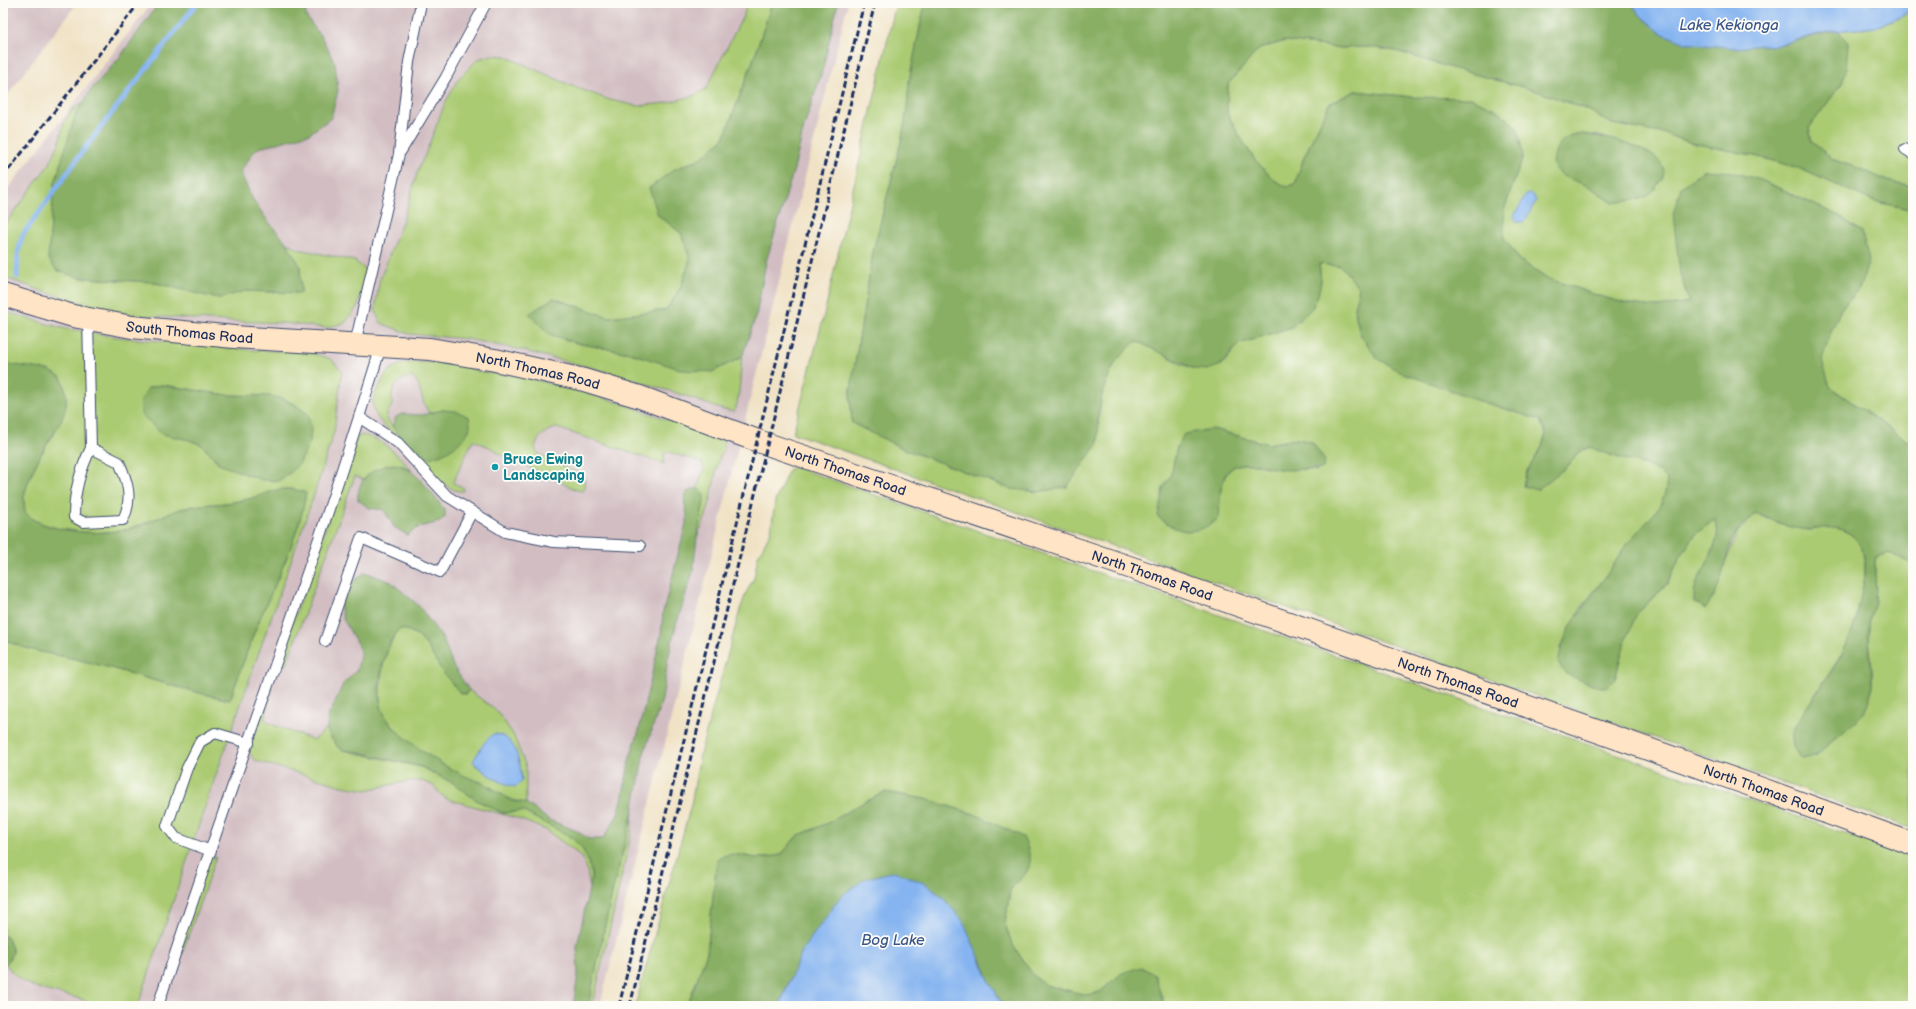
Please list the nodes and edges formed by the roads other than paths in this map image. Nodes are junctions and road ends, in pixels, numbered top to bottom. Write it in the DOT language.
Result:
graph roads {
  1 [pos="421,3"];
  2 [pos="486,3"];
  3 [pos="399,154"];
  4 [pos="3,296"];
  5 [pos="88,319"];
  6 [pos="355,344"];
  7 [pos="381,346"];
  8 [pos="359,417"];
  9 [pos="91,448"];
  10 [pos="472,512"];
  11 [pos="640,546"];
  12 [pos="325,641"];
  13 [pos="249,744"];
  14 [pos="1913,844"];
  15 [pos="210,851"];
  16 [pos="158,1006"];
  1 -- 3 [label="lane"];
  2 -- 3 [label="lane"];
  3 -- 6 [label="lane"];
  4 -- 5 [label="main road, South Thomas Road"];
  5 -- 6 [label="main road, South Thomas Road"];
  5 -- 9 [label="lane"];
  6 -- 7 [label="main road, South Thomas Road"];
  7 -- 8 [label="lane"];
  7 -- 14 [label="main road, North Thomas Road"];
  8 -- 10 [label="lane"];
  8 -- 13 [label="lane"];
  9 -- 9 [label="lane"];
  10 -- 11 [label="lane"];
  10 -- 12 [label="lane"];
  13 -- 15 [label="lane"];
  13 -- 15 [label="lane"];
  15 -- 16 [label="lane"];
}
